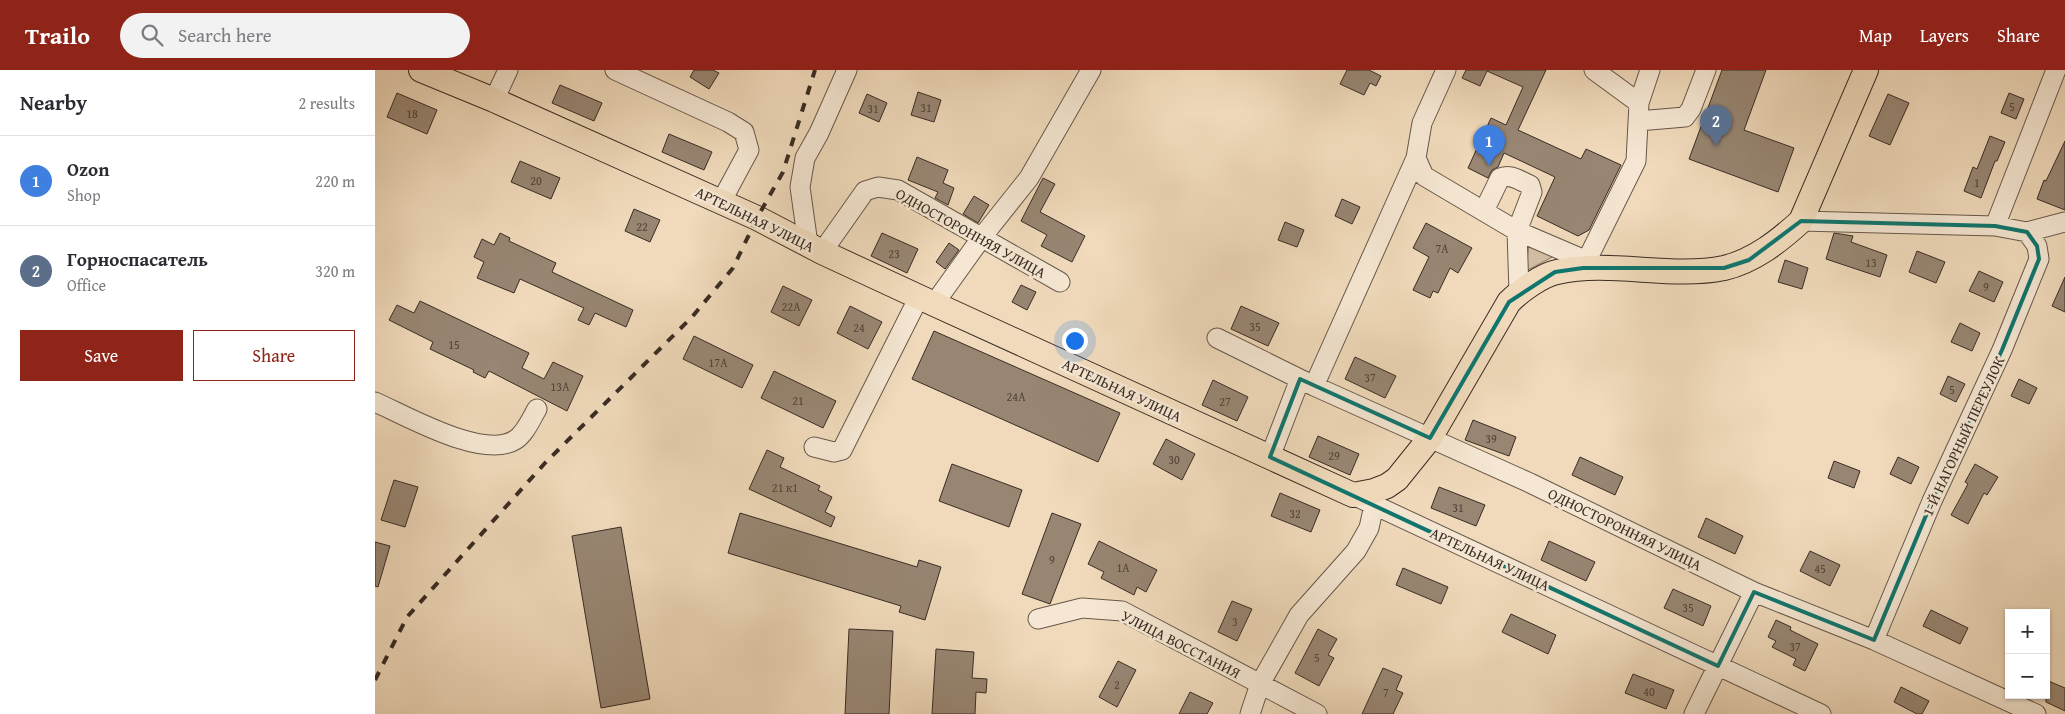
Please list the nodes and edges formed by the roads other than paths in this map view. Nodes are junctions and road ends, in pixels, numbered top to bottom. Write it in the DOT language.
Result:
graph roads {
  1 [pos="421,70"];
  2 [pos="508,70"];
  3 [pos="615,70"];
  4 [pos="847,70"];
  5 [pos="1091,70"];
  6 [pos="1446,70"];
  7 [pos="1594,70"];
  8 [pos="1650,70"];
  9 [pos="1706,70"];
  10 [pos="1866,70"];
  11 [pos="2057,70"];
  12 [pos="494,100"];
  13 [pos="1639,112"];
  14 [pos="1416,158"];
  15 [pos="721,202"];
  16 [pos="1484,211"];
  17 [pos="1801,221"];
  18 [pos="2065,222"];
  19 [pos="1995,226"];
  20 [pos="1517,231"];
  21 [pos="2027,232"];
  22 [pos="982,237"];
  23 [pos="815,248"];
  24 [pos="1585,265"];
  25 [pos="1060,282"];
  26 [pos="1519,292"];
  27 [pos="926,300"];
  28 [pos="1217,338"];
  29 [pos="1307,382"];
  30 [pos="375,402"];
  31 [pos="537,409"];
  32 [pos="1430,438"];
  33 [pos="813,447"];
  34 [pos="1270,457"];
  35 [pos="1364,500"];
  36 [pos="1754,592"];
  37 [pos="1038,619"];
  38 [pos="1874,640"];
  39 [pos="1718,666"];
  40 [pos="1260,684"];
  41 [pos="1250,714"];
  42 [pos="1317,714"];
  43 [pos="1694,714"];
  44 [pos="1821,714"];
  45 [pos="2036,714"];
  1 -- 12 [label="main road, АРТЕЛЬНАЯ УЛИЦА"];
  2 -- 12 [label="street"];
  3 -- 15 [label="street"];
  4 -- 23 [label="street"];
  5 -- 22 [label="street"];
  6 -- 14 [label="street"];
  7 -- 13 [label="street"];
  8 -- 13 [label="street"];
  9 -- 13 [label="street"];
  10 -- 17 [label="main road"];
  11 -- 19 [label="street"];
  12 -- 15 [label="main road, АРТЕЛЬНАЯ УЛИЦА"];
  13 -- 24 [label="street"];
  14 -- 16 [label="street"];
  14 -- 29 [label="street"];
  15 -- 23 [label="main road, АРТЕЛЬНАЯ УЛИЦА"];
  16 -- 20 [label="street"];
  16 -- 20 [label="street"];
  17 -- 19 [label="street"];
  17 -- 24 [label="main road"];
  18 -- 21 [label="street"];
  19 -- 21 [label="street"];
  20 -- 24 [label="street"];
  20 -- 26 [label="street"];
  21 -- 38 [label="street, 1-Й НАГОРНЫЙ ПЕРЕУЛОК"];
  22 -- 23 [label="street, ОДНОСТОРОННЯЯ УЛИЦА"];
  22 -- 25 [label="street, ОДНОСТОРОННЯЯ УЛИЦА"];
  22 -- 27 [label="street"];
  23 -- 27 [label="main road, АРТЕЛЬНАЯ УЛИЦА"];
  24 -- 26 [label="main road"];
  26 -- 32 [label="main road"];
  27 -- 33 [label="street"];
  27 -- 34 [label="main road, АРТЕЛЬНАЯ УЛИЦА"];
  28 -- 29 [label="street, ОДНОСТОРОННЯЯ УЛИЦА"];
  29 -- 32 [label="street, ОДНОСТОРОННЯЯ УЛИЦА"];
  29 -- 34 [label="street"];
  30 -- 31 [label="street"];
  32 -- 35 [label="main road"];
  32 -- 36 [label="street, ОДНОСТОРОННЯЯ УЛИЦА"];
  34 -- 35 [label="main road, АРТЕЛЬНАЯ УЛИЦА"];
  35 -- 39 [label="street, АРТЕЛЬНАЯ УЛИЦА"];
  35 -- 40 [label="street"];
  36 -- 38 [label="street, ОДНОСТОРОННЯЯ УЛИЦА"];
  36 -- 39 [label="street"];
  37 -- 40 [label="street, УЛИЦА ВОССТАНИЯ"];
  38 -- 45 [label="street, ОДНОСТОРОННЯЯ УЛИЦА"];
  39 -- 43 [label="street"];
  39 -- 44 [label="street, АРТЕЛЬНАЯ УЛИЦА"];
  40 -- 41 [label="street"];
  40 -- 42 [label="street, УЛИЦА ВОССТАНИЯ"];
}
